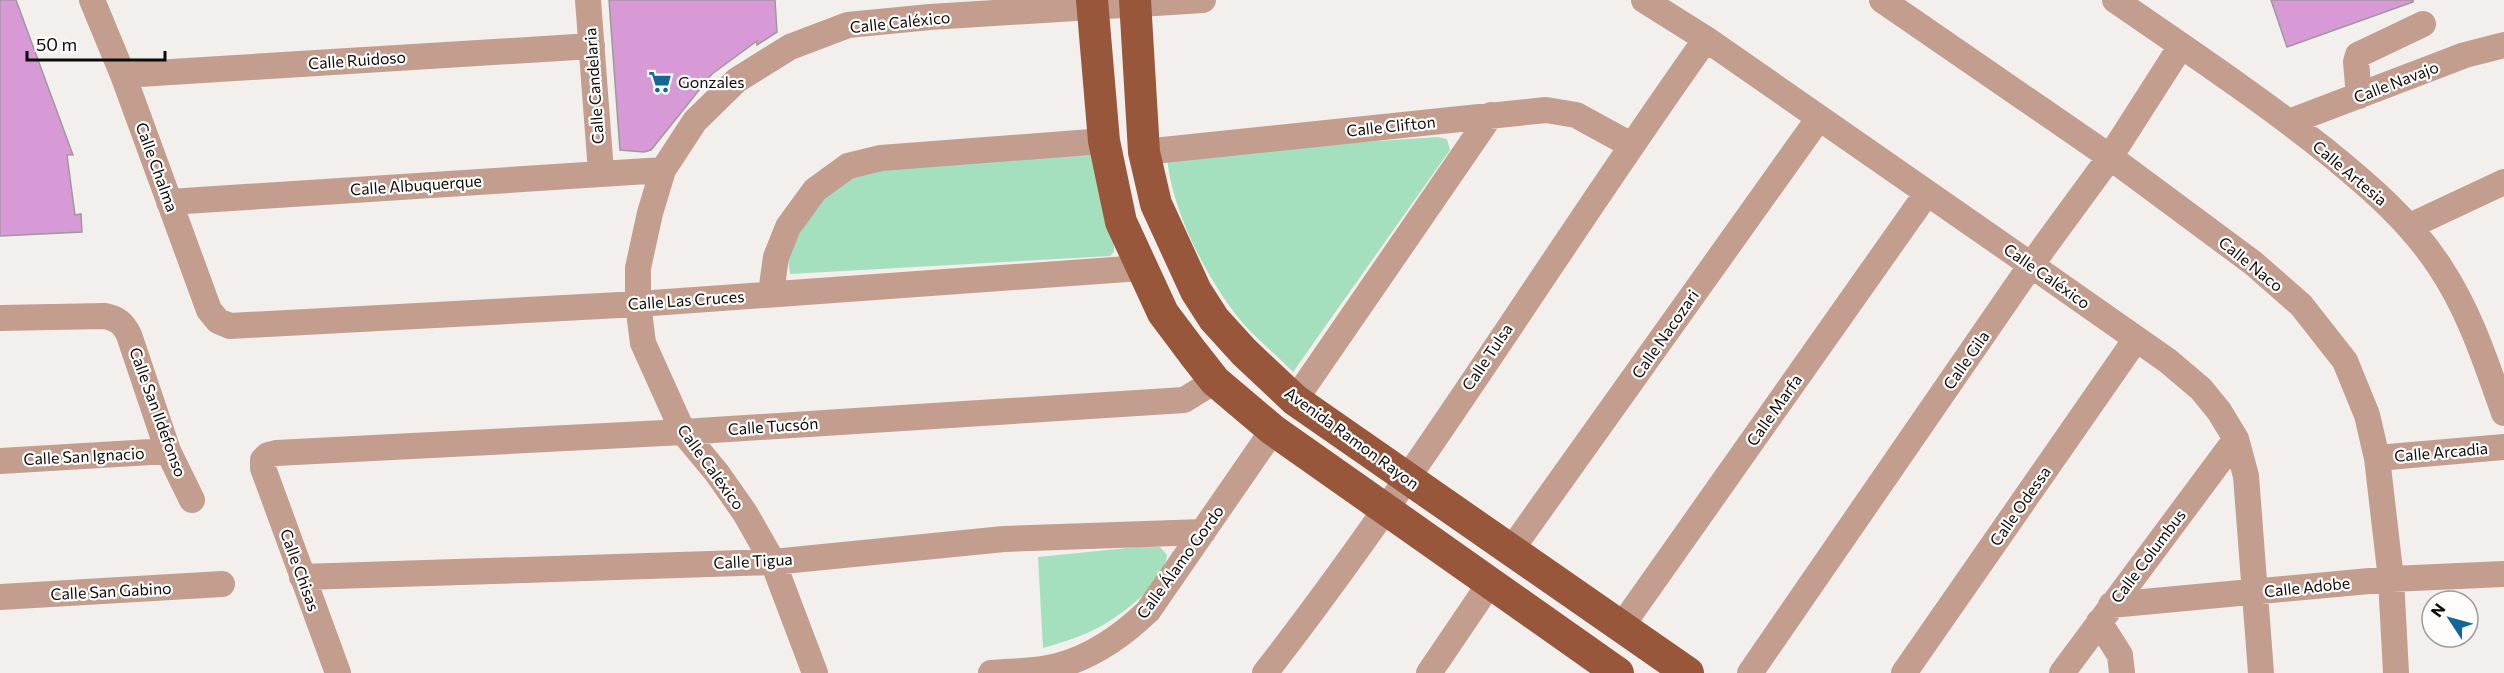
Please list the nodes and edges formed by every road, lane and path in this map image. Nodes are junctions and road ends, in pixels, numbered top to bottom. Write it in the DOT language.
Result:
graph roads {
  1 [pos="92,0"];
  2 [pos="588,0"];
  3 [pos="1203,0"];
  4 [pos="1644,0"];
  5 [pos="1882,0"];
  6 [pos="2115,0"];
  7 [pos="1135,2"];
  8 [pos="1092,4"];
  9 [pos="929,9"];
  10 [pos="2423,24"];
  11 [pos="1706,39"];
  12 [pos="2504,45"];
  13 [pos="592,46"];
  14 [pos="2181,46"];
  15 [pos="123,75"];
  16 [pos="2359,96"];
  17 [pos="1491,115"];
  18 [pos="1819,118"];
  19 [pos="2289,122"];
  20 [pos="1104,141"];
  21 [pos="1631,145"];
  22 [pos="1144,152"];
  23 [pos="2110,157"];
  24 [pos="663,170"];
  25 [pos="601,172"];
  26 [pos="2504,182"];
  27 [pos="1927,193"];
  28 [pos="169,202"];
  29 [pos="2410,226"];
  30 [pos="2031,265"];
  31 [pos="1141,268"];
  32 [pos="771,293"];
  33 [pos="638,304"];
  34 [pos="0,318"];
  35 [pos="230,326"];
  36 [pos="2136,339"];
  37 [pos="1215,381"];
  38 [pos="1295,400"];
  39 [pos="2504,413"];
  40 [pos="1273,430"];
  41 [pos="683,432"];
  42 [pos="2236,439"];
  43 [pos="2504,447"];
  44 [pos="168,451"];
  45 [pos="2377,458"];
  46 [pos="0,461"];
  47 [pos="263,468"];
  48 [pos="1406,478"];
  49 [pos="192,500"];
  50 [pos="1384,508"];
  51 [pos="1203,531"];
  52 [pos="1511,550"];
  53 [pos="773,562"];
  54 [pos="2504,574"];
  55 [pos="302,577"];
  56 [pos="2391,579"];
  57 [pos="1490,583"];
  58 [pos="222,585"];
  59 [pos="2256,592"];
  60 [pos="0,597"];
  61 [pos="2105,614"];
  62 [pos="1622,627"];
  63 [pos="1601,668"];
  64 [pos="338,673"];
  65 [pos="815,673"];
  66 [pos="991,673"];
  67 [pos="1265,673"];
  68 [pos="1429,673"];
  69 [pos="1688,673"];
  70 [pos="1750,673"];
  71 [pos="1904,673"];
  72 [pos="2062,673"];
  73 [pos="2122,673"];
  74 [pos="2261,673"];
  75 [pos="2396,673"];
  1 -- 15 [label="street, Calle Chalma"];
  2 -- 13 [label="street, Calle Candelaria"];
  3 -- 7 [label="street, Calle Caléxico"];
  4 -- 11 [label="street, Calle Caléxico"];
  5 -- 23 [label="street, Calle Naco"];
  6 -- 14 [label="street, Calle Artesia"];
  7 -- 8 [label="street, Calle Caléxico"];
  7 -- 22 [label="main road, Avenida Ramon Rayon"];
  8 -- 9 [label="street, Calle Caléxico"];
  8 -- 20 [label="main road"];
  9 -- 24 [label="street, Calle Caléxico"];
  10 -- 16 [label="street"];
  11 -- 18 [label="street, Calle Caléxico"];
  11 -- 21 [label="street, Calle Tulsa"];
  12 -- 16 [label="street, Calle Navajo"];
  13 -- 15 [label="street, Calle Ruidoso"];
  13 -- 25 [label="street, Calle Candelaria"];
  14 -- 19 [label="street, Calle Artesia"];
  14 -- 23 [label="street, Calle Gila"];
  15 -- 28 [label="street, Calle Chalma"];
  16 -- 19 [label="street, Calle Navajo"];
  17 -- 21 [label="street, Calle Clifton"];
  17 -- 22 [label="street, Calle Clifton"];
  17 -- 38 [label="street"];
  18 -- 27 [label="street, Calle Caléxico"];
  18 -- 52 [label="street, Calle Nacozari"];
  19 -- 29 [label="street, Calle Artesia"];
  20 -- 31 [label="main road"];
  20 -- 32 [label="street"];
  21 -- 48 [label="street, Calle Tulsa"];
  22 -- 38 [label="main road, Avenida Ramon Rayon"];
  23 -- 30 [label="street, Calle Gila"];
  23 -- 45 [label="street, Calle Naco"];
  24 -- 25 [label="street, Calle Albuquerque"];
  24 -- 33 [label="street, Calle Caléxico"];
  25 -- 28 [label="street, Calle Albuquerque"];
  26 -- 29 [label="street"];
  27 -- 30 [label="street, Calle Caléxico"];
  27 -- 62 [label="street, Calle Marfa"];
  28 -- 35 [label="street, Calle Chalma"];
  29 -- 39 [label="street, Calle Artesia"];
  30 -- 36 [label="street, Calle Caléxico"];
  30 -- 70 [label="street, Calle Gila"];
  31 -- 32 [label="street, Calle Las Cruces"];
  31 -- 37 [label="main road"];
  32 -- 33 [label="street, Calle Las Cruces"];
  33 -- 35 [label="street, Calle Las Cruces"];
  33 -- 41 [label="street, Calle Caléxico"];
  34 -- 44 [label="street, Calle San Ildefonso"];
  36 -- 42 [label="street, Calle Caléxico"];
  36 -- 71 [label="street, Calle Odessa"];
  37 -- 40 [label="main road"];
  37 -- 41 [label="street, Calle Tucsón"];
  38 -- 48 [label="main road, Avenida Ramon Rayon"];
  40 -- 50 [label="main road"];
  40 -- 51 [label="street, Calle Álamo Gordo"];
  41 -- 47 [label="street, Calle Tucsón"];
  41 -- 53 [label="street, Calle Caléxico"];
  42 -- 59 [label="street, Calle Caléxico"];
  42 -- 61 [label="street, Calle Columbus"];
  43 -- 45 [label="street, Calle Arcadia"];
  44 -- 46 [label="street, Calle San Ignacio"];
  44 -- 49 [label="street, Calle San Ildefonso"];
  45 -- 56 [label="street, Calle Naco"];
  47 -- 55 [label="street, Calle Chisas"];
  48 -- 50 [label="street, Calle Tulsa"];
  48 -- 52 [label="main road, Avenida Ramon Rayon"];
  50 -- 57 [label="main road"];
  50 -- 67 [label="street, Calle Tulsa"];
  51 -- 53 [label="street, Calle Tigua"];
  51 -- 66 [label="street, Calle Álamo Gordo"];
  52 -- 62 [label="main road, Avenida Ramon Rayon"];
  53 -- 55 [label="street, Calle Tigua"];
  53 -- 65 [label="street, Calle Caléxico"];
  54 -- 56 [label="street, Calle Adobe"];
  55 -- 64 [label="street, Calle Chisas"];
  56 -- 59 [label="street, Calle Adobe"];
  56 -- 75 [label="street, Calle Naco"];
  57 -- 63 [label="main road"];
  57 -- 68 [label="street"];
  58 -- 60 [label="street, Calle San Gabino"];
  59 -- 61 [label="street, Calle Adobe"];
  59 -- 74 [label="street, Calle Caléxico"];
  61 -- 72 [label="street, Calle Columbus"];
  61 -- 73 [label="street"];
  62 -- 69 [label="main road, Avenida Ramon Rayon"];
}
